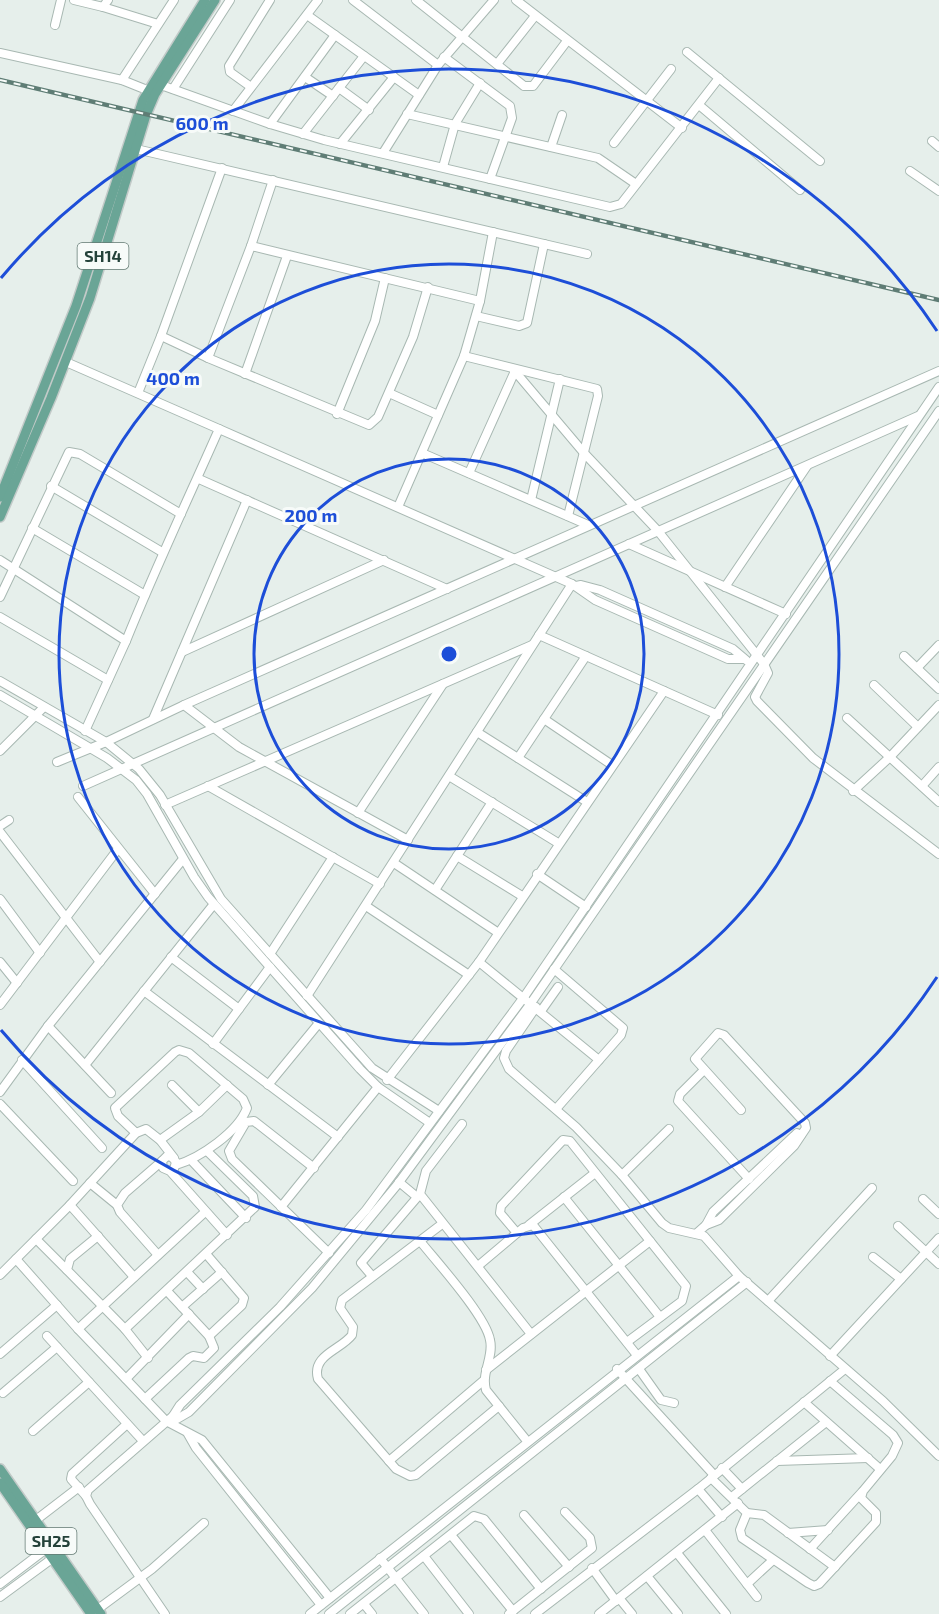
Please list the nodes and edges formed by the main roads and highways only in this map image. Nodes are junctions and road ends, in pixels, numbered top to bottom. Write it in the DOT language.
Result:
graph roads {
  1 [pos="205,0"];
  2 [pos="215,0"];
  3 [pos="152,92"];
  4 [pos="0,496"];
  5 [pos="0,517"];
  6 [pos="0,1469"];
  7 [pos="0,1483"];
  8 [pos="12,1493"];
  9 [pos="97,1612"];
  1 -- 3 [label="main road, SH14"];
  2 -- 3 [label="main road, SH14"];
  3 -- 4 [label="main road, SH14"];
  3 -- 5 [label="main road, SH14"];
  6 -- 8 [label="main road, SH25"];
  7 -- 8 [label="main road, SH25"];
  8 -- 9 [label="main road, SH25"];
  8 -- 9 [label="main road, SH25"];
}
